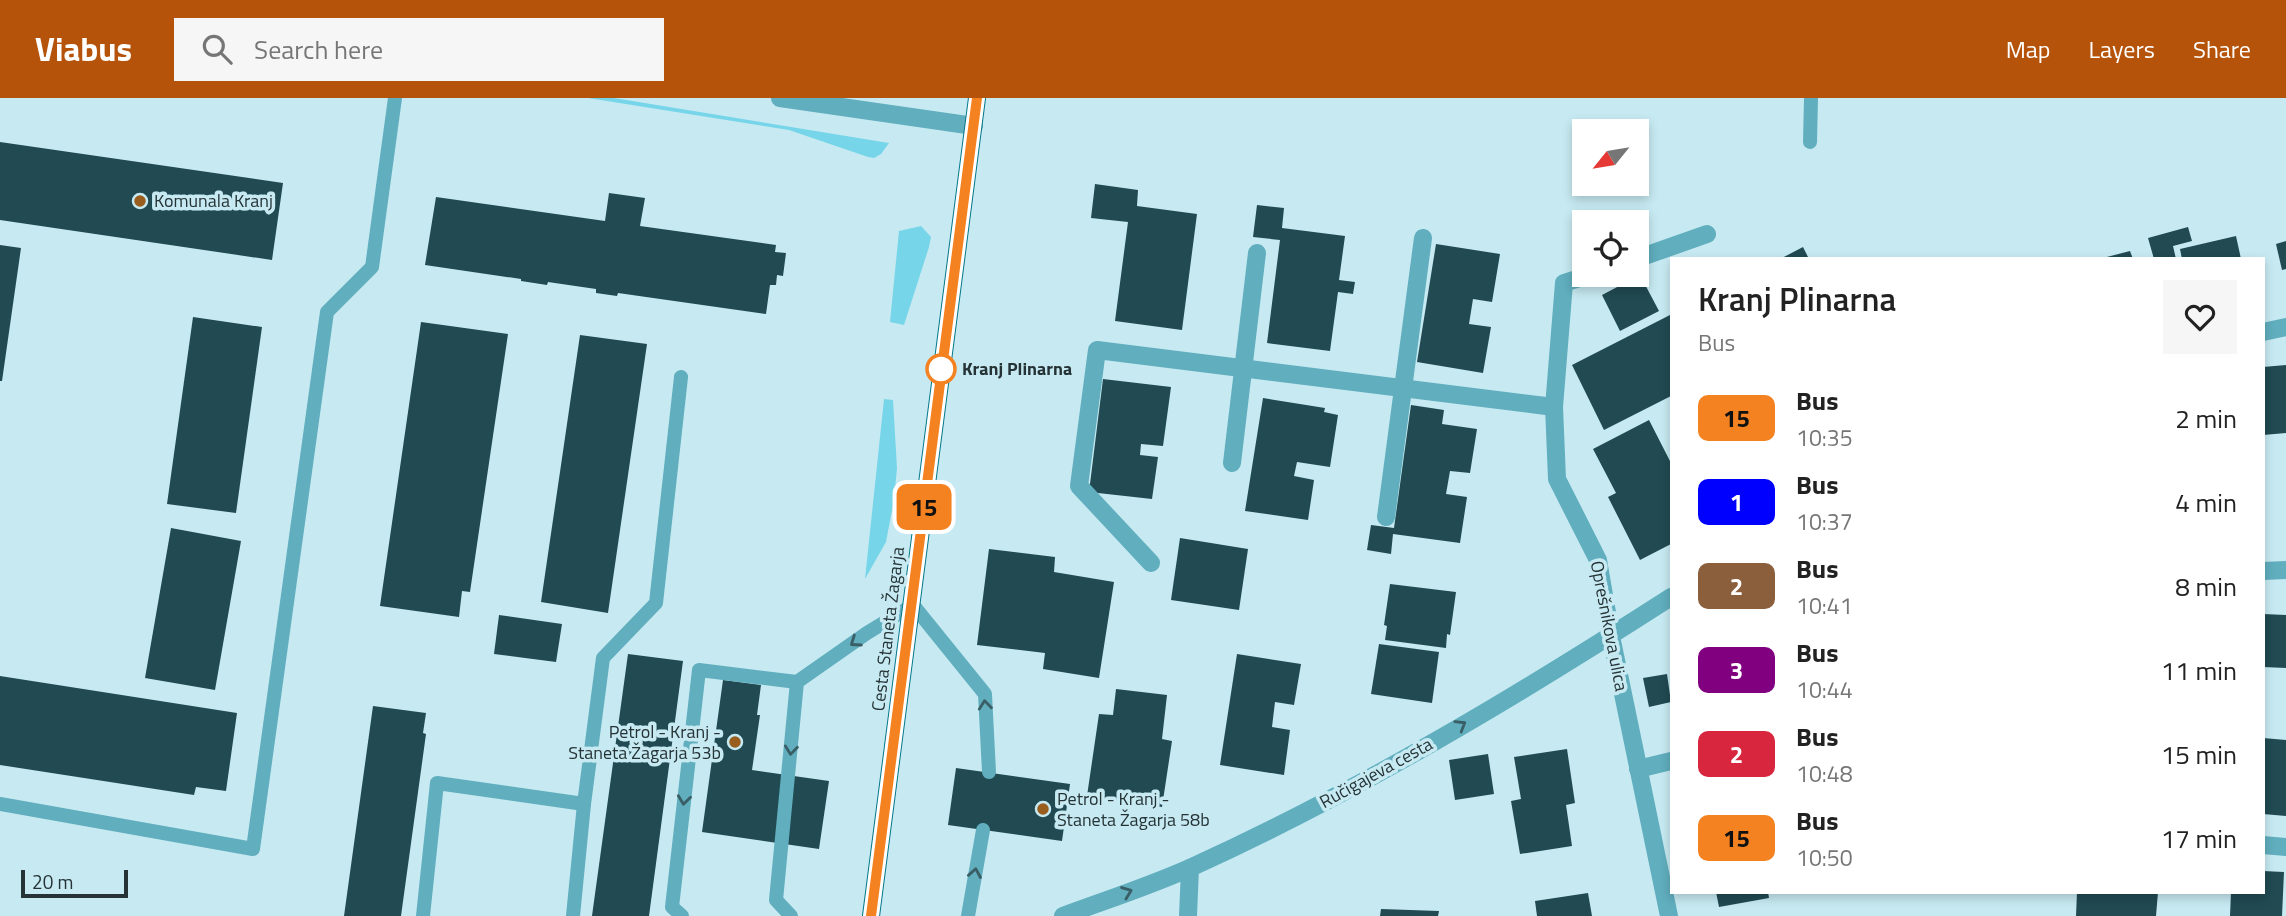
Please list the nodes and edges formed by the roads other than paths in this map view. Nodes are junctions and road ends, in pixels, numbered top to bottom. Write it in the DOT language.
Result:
graph roads {
  1 [pos="395,98"];
  2 [pos="780,98"];
  3 [pos="977,98"];
  4 [pos="1811,98"];
  5 [pos="974,126"];
  6 [pos="1810,142"];
  7 [pos="1707,234"];
  8 [pos="1423,238"];
  9 [pos="1257,253"];
  10 [pos="1649,254"];
  11 [pos="1572,280"];
  12 [pos="2286,327"];
  13 [pos="2265,332"];
  14 [pos="1244,368"];
  15 [pos="681,377"];
  16 [pos="1403,388"];
  17 [pos="1555,407"];
  18 [pos="1232,463"];
  19 [pos="1386,517"];
  20 [pos="1152,563"];
  21 [pos="2286,569"];
  22 [pos="2265,570"];
  23 [pos="1670,598"];
  24 [pos="913,606"];
  25 [pos="1611,636"];
  26 [pos="797,682"];
  27 [pos="1670,761"];
  28 [pos="1638,769"];
  29 [pos="989,772"];
  30 [pos="0,804"];
  31 [pos="584,804"];
  32 [pos="984,830"];
  33 [pos="2265,845"];
  34 [pos="2286,847"];
  35 [pos="1190,868"];
  36 [pos="423,916"];
  37 [pos="573,916"];
  38 [pos="682,916"];
  39 [pos="791,916"];
  40 [pos="871,916"];
  41 [pos="968,916"];
  42 [pos="1063,916"];
  43 [pos="1188,916"];
  44 [pos="1669,916"];
  1 -- 30 [label="lane"];
  2 -- 5 [label="street"];
  3 -- 5 [label="main road, Cesta Staneta Žagarja"];
  4 -- 6 [label="lane"];
  5 -- 24 [label="main road, Cesta Staneta Žagarja"];
  7 -- 10 [label="street"];
  8 -- 16 [label="street"];
  9 -- 14 [label="street"];
  11 -- 17 [label="street, Oprešnikova ulica"];
  12 -- 13 [label="street"];
  14 -- 16 [label="street"];
  14 -- 18 [label="street"];
  14 -- 20 [label="street"];
  15 -- 31 [label="lane"];
  16 -- 17 [label="street"];
  16 -- 19 [label="street"];
  17 -- 25 [label="street, Oprešnikova ulica"];
  21 -- 22 [label="street"];
  23 -- 25 [label="street, Ručigajeva cesta"];
  24 -- 26 [label="lane, one-way"];
  29 -- 24 [label="lane, one-way"];
  24 -- 40 [label="main road, Cesta Staneta Žagarja"];
  25 -- 28 [label="street, Oprešnikova ulica"];
  35 -- 25 [label="street, Ručigajeva cesta, one-way"];
  26 -- 38 [label="lane, one-way"];
  26 -- 39 [label="lane, one-way"];
  27 -- 28 [label="street"];
  28 -- 44 [label="street, Oprešnikova ulica"];
  31 -- 36 [label="lane"];
  31 -- 37 [label="lane"];
  41 -- 32 [label="lane, one-way"];
  33 -- 34 [label="street"];
  42 -- 35 [label="street, Ručigajeva cesta, one-way"];
  35 -- 43 [label="street"];
}
